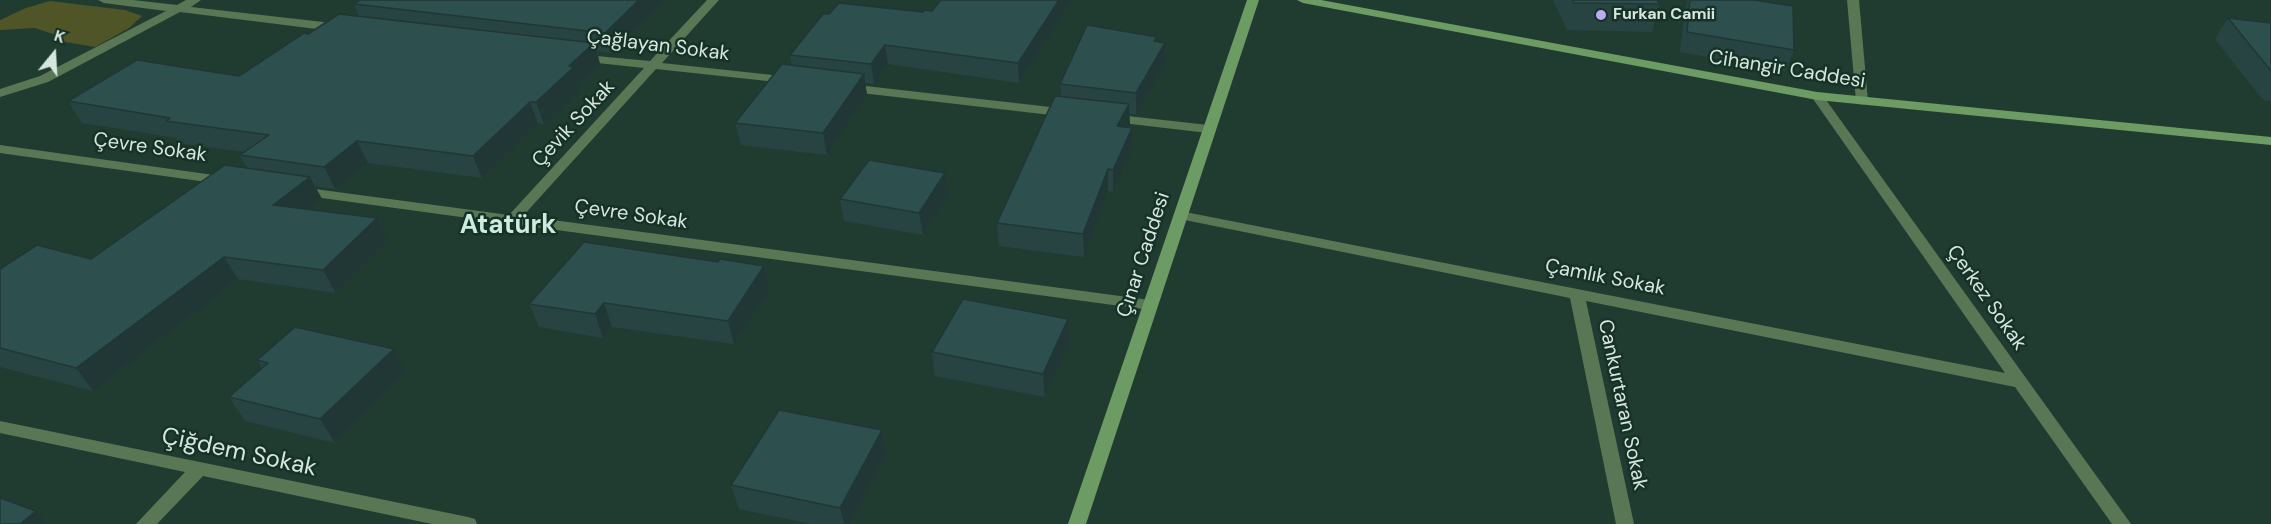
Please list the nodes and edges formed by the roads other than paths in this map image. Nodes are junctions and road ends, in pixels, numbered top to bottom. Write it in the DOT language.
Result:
graph roads {
  1 [pos="104,0"];
  2 [pos="195,0"];
  3 [pos="713,0"];
  4 [pos="1253,0"];
  5 [pos="1303,0"];
  6 [pos="1853,0"];
  7 [pos="176,8"];
  8 [pos="351,29"];
  9 [pos="572,56"];
  10 [pos="653,66"];
  11 [pos="807,83"];
  12 [pos="830,86"];
  13 [pos="3,93"];
  14 [pos="1817,96"];
  15 [pos="1862,102"];
  16 [pos="1078,114"];
  17 [pos="1102,117"];
  18 [pos="1208,129"];
  19 [pos="2271,141"];
  20 [pos="0,148"];
  21 [pos="244,183"];
  22 [pos="291,189"];
  23 [pos="1180,215"];
  24 [pos="512,220"];
  25 [pos="1577,294"];
  26 [pos="1150,305"];
  27 [pos="2021,382"];
  28 [pos="0,427"];
  29 [pos="199,469"];
  30 [pos="145,524"];
  31 [pos="468,524"];
  32 [pos="1077,524"];
  33 [pos="1625,524"];
  34 [pos="2122,524"];
  1 -- 7 [label="street"];
  2 -- 7 [label="street"];
  3 -- 10 [label="street, Çevik Sokak"];
  4 -- 18 [label="street, Çınar Caddesi"];
  5 -- 14 [label="street, Cihangir Caddesi"];
  6 -- 15 [label="street"];
  7 -- 8 [label="street"];
  7 -- 13 [label="street"];
  9 -- 10 [label="street, Çağlayan Sokak"];
  10 -- 11 [label="street, Çağlayan Sokak"];
  10 -- 24 [label="street, Çevik Sokak"];
  12 -- 16 [label="street"];
  14 -- 15 [label="street, Cihangir Caddesi"];
  14 -- 27 [label="street, Çerkez Sokak"];
  15 -- 19 [label="street, Cihangir Caddesi"];
  17 -- 18 [label="street"];
  18 -- 23 [label="street, Çınar Caddesi"];
  20 -- 21 [label="street, Çevre Sokak"];
  22 -- 24 [label="street, Çevre Sokak"];
  23 -- 25 [label="street, Çamlık Sokak"];
  23 -- 26 [label="street, Çınar Caddesi"];
  24 -- 26 [label="street, Çevre Sokak"];
  25 -- 27 [label="street, Çamlık Sokak"];
  25 -- 33 [label="street, Cankurtaran Sokak"];
  26 -- 32 [label="street, Çınar Caddesi"];
  27 -- 34 [label="street, Çerkez Sokak"];
  28 -- 29 [label="street, Çiğdem Sokak"];
  29 -- 30 [label="street"];
  29 -- 31 [label="street, Çiğdem Sokak"];
}
